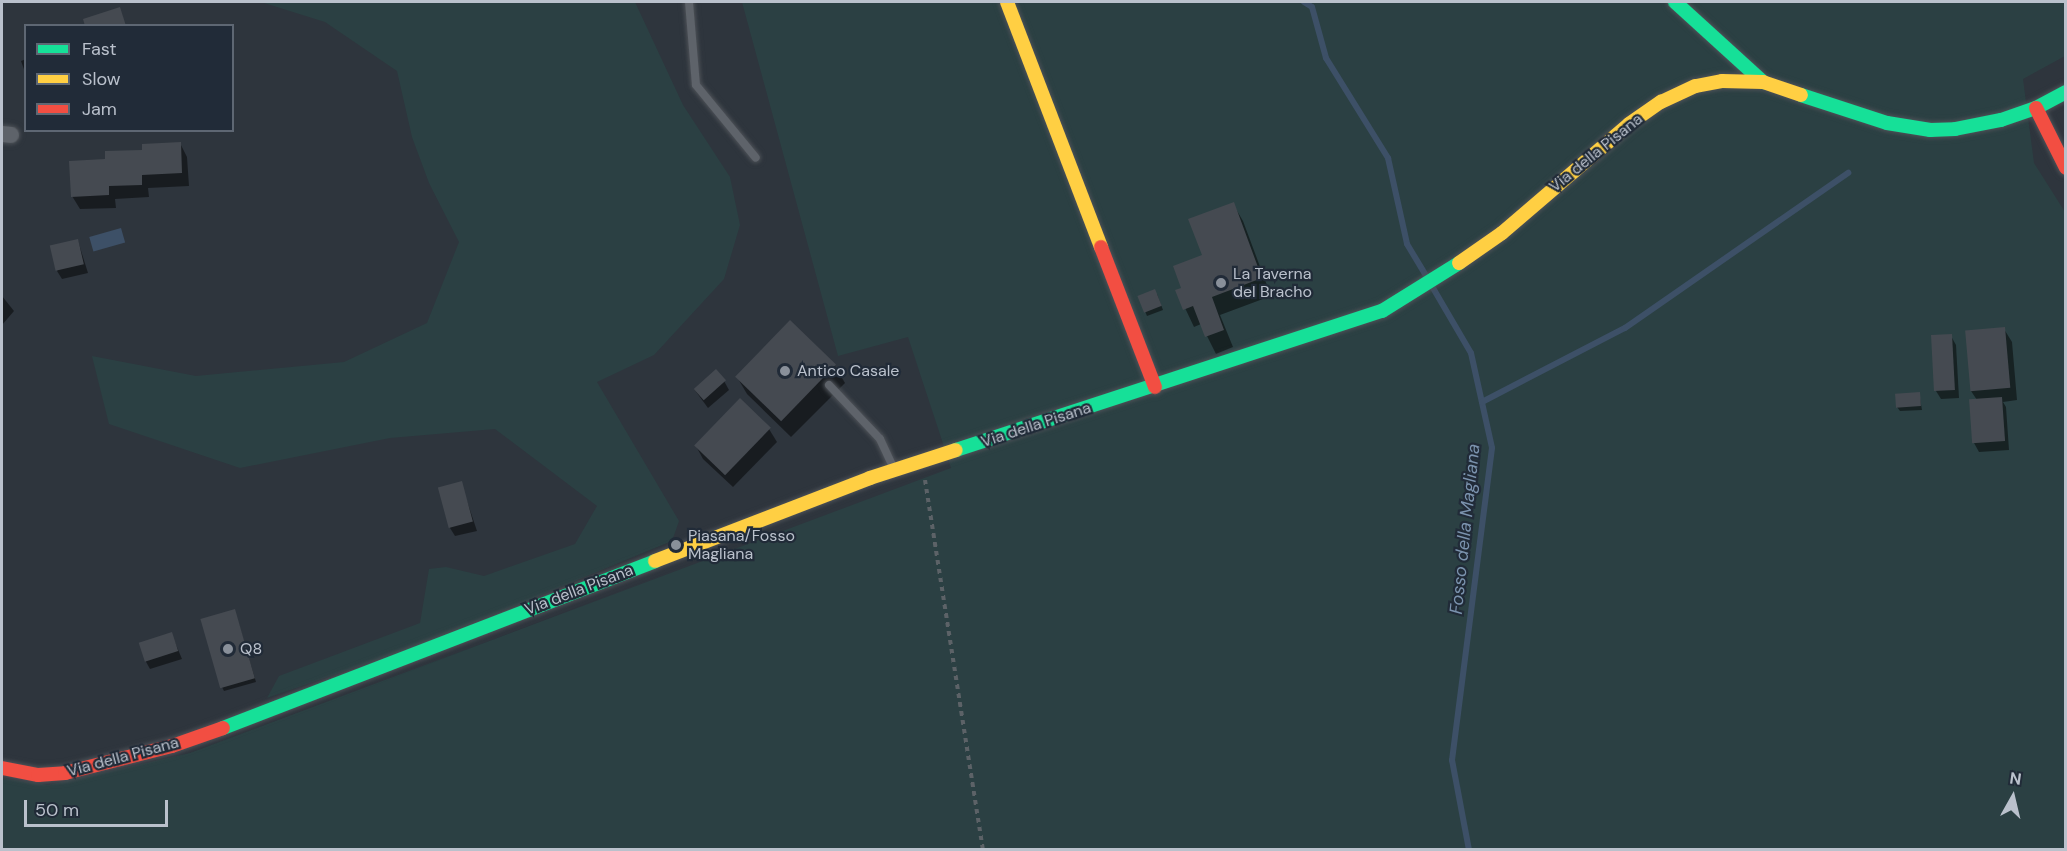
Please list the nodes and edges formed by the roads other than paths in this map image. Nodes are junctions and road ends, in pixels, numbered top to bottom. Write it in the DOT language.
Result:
graph roads {
  1 [pos="688,2"];
  2 [pos="1007,2"];
  3 [pos="1675,2"];
  4 [pos="1763,82"];
  5 [pos="2066,92"];
  6 [pos="2036,108"];
  7 [pos="756,158"];
  8 [pos="2066,168"];
  9 [pos="829,385"];
  10 [pos="1155,387"];
  11 [pos="895,470"];
  12 [pos="2,768"];
  1 -- 7 [label="lane"];
  2 -- 10 [label="main road"];
  3 -- 4 [label="main road"];
  4 -- 6 [label="main road, Via della Pisana"];
  4 -- 10 [label="main road, Via della Pisana"];
  5 -- 6 [label="main road, Via della Pisana"];
  6 -- 8 [label="main road"];
  9 -- 11 [label="lane"];
  10 -- 11 [label="main road, Via della Pisana"];
  11 -- 12 [label="main road, Via della Pisana"];
}
